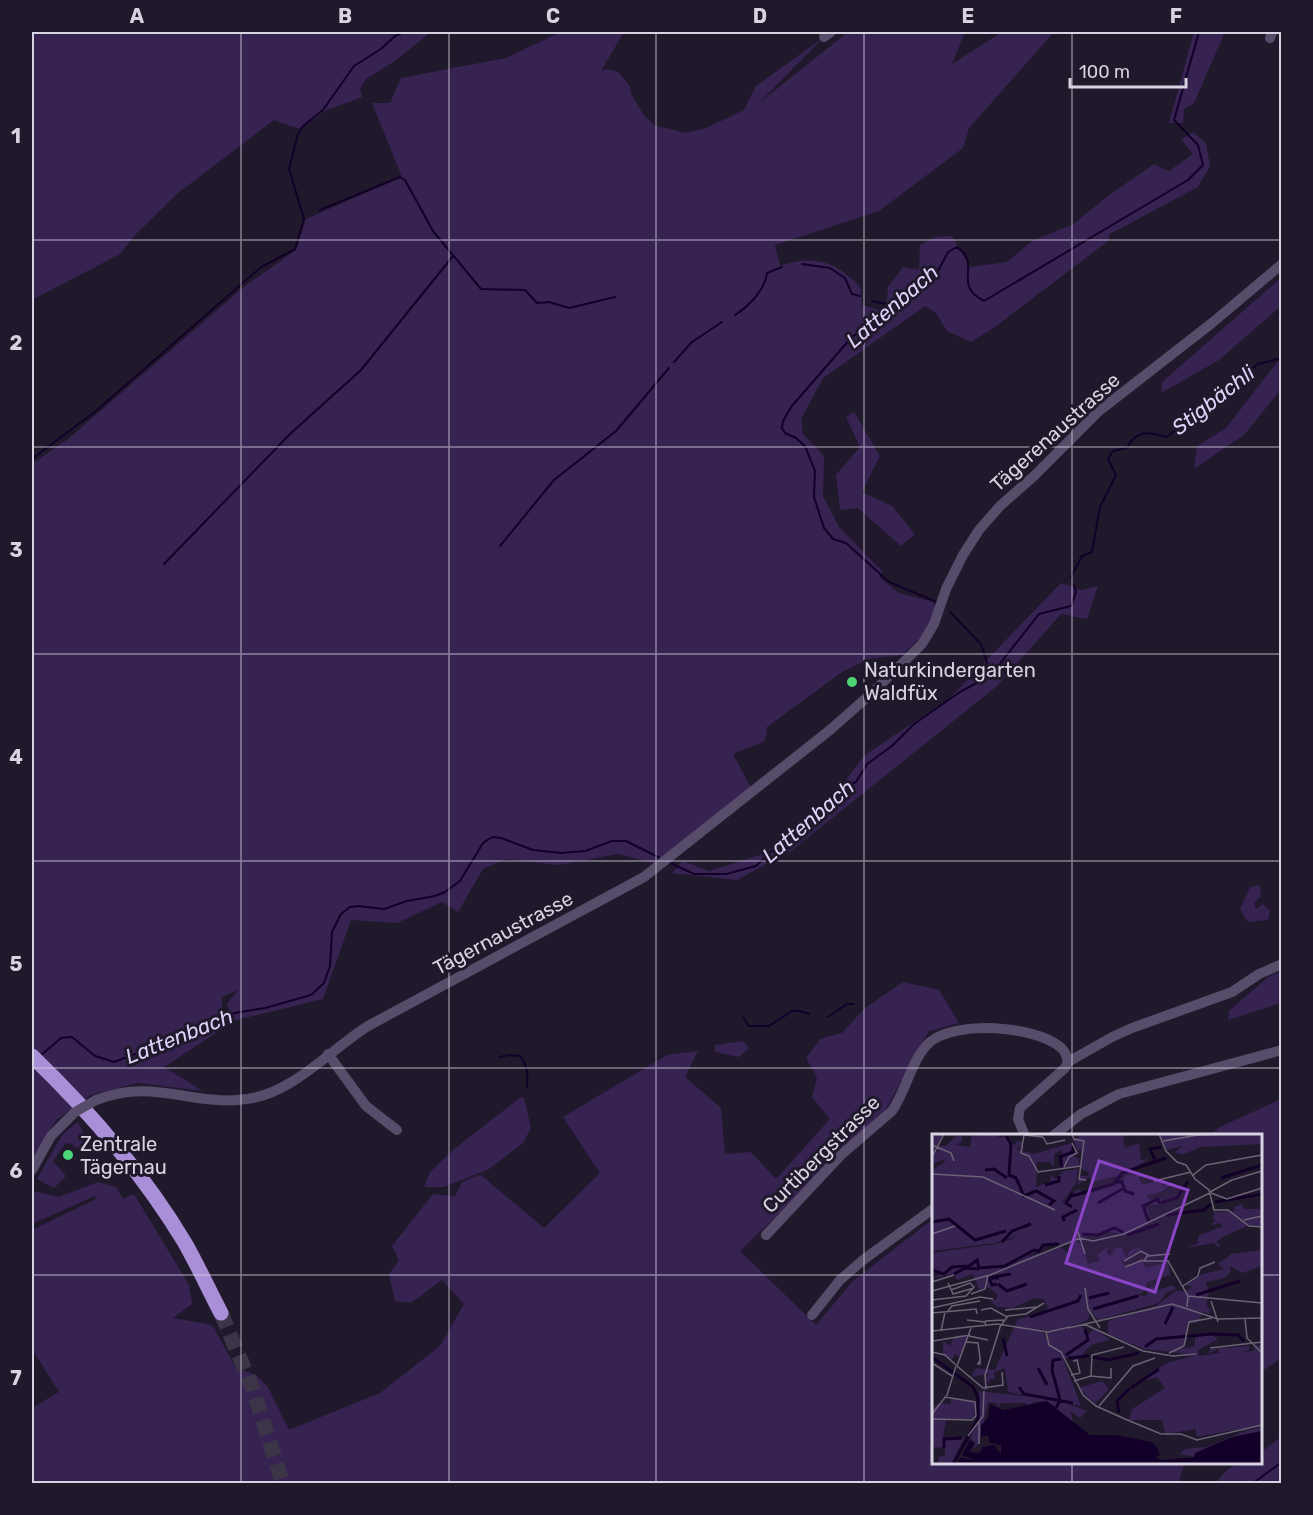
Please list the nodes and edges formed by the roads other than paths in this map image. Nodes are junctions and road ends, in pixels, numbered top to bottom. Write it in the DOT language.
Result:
graph roads {
  1 [pos="1281,264"];
  2 [pos="941,606"];
  3 [pos="1281,964"];
  4 [pos="1281,1050"];
  5 [pos="328,1054"];
  6 [pos="37,1061"];
  7 [pos="1068,1062"];
  8 [pos="397,1130"];
  9 [pos="1023,1134"];
  10 [pos="1056,1134"];
  11 [pos="32,1170"];
  12 [pos="932,1209"];
  13 [pos="766,1235"];
  14 [pos="221,1313"];
  15 [pos="812,1315"];
  1 -- 2 [label="street, Tägerenaustrasse"];
  2 -- 5 [label="street, Tägernaustrasse"];
  3 -- 7 [label="street"];
  4 -- 10 [label="street"];
  5 -- 8 [label="street"];
  5 -- 11 [label="street, Tägernaustrasse, bridge"];
  6 -- 14 [label="highway"];
  7 -- 9 [label="street"];
  7 -- 13 [label="street, Curtibergstrasse"];
  12 -- 15 [label="street"];
}
